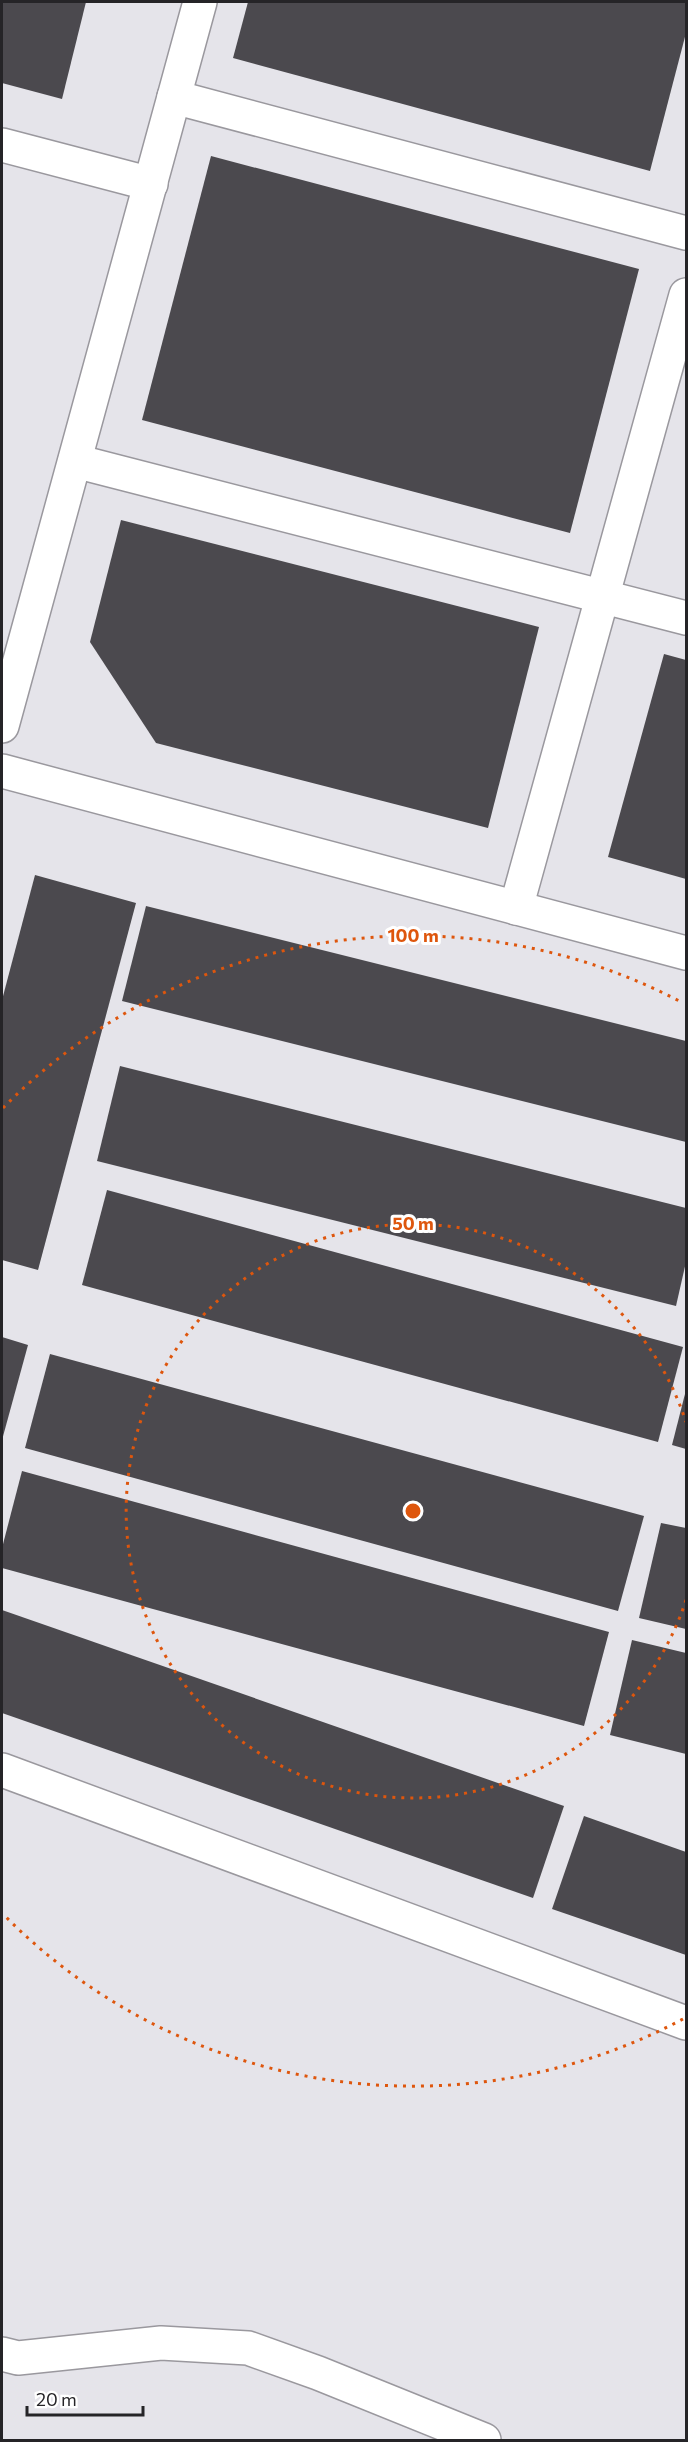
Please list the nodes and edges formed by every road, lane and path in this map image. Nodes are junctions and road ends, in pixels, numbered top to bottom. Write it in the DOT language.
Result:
graph roads {
  1 [pos="200,2"];
  2 [pos="174,97"];
  3 [pos="2,146"];
  4 [pos="151,184"];
  5 [pos="687,233"];
  6 [pos="687,295"];
  7 [pos="75,460"];
  8 [pos="603,597"];
  9 [pos="687,618"];
  10 [pos="2,726"];
  11 [pos="2,771"];
  12 [pos="516,908"];
  13 [pos="687,953"];
  14 [pos="2,1770"];
  15 [pos="687,2023"];
  16 [pos="2,2354"];
  17 [pos="484,2440"];
  1 -- 2 [label="street"];
  2 -- 4 [label="street"];
  2 -- 5 [label="street"];
  3 -- 4 [label="street"];
  4 -- 7 [label="street"];
  6 -- 8 [label="street"];
  7 -- 8 [label="street"];
  7 -- 10 [label="street"];
  8 -- 9 [label="street"];
  8 -- 12 [label="street"];
  11 -- 12 [label="street"];
  12 -- 13 [label="street"];
  14 -- 15 [label="street"];
  16 -- 17 [label="street"];
}
